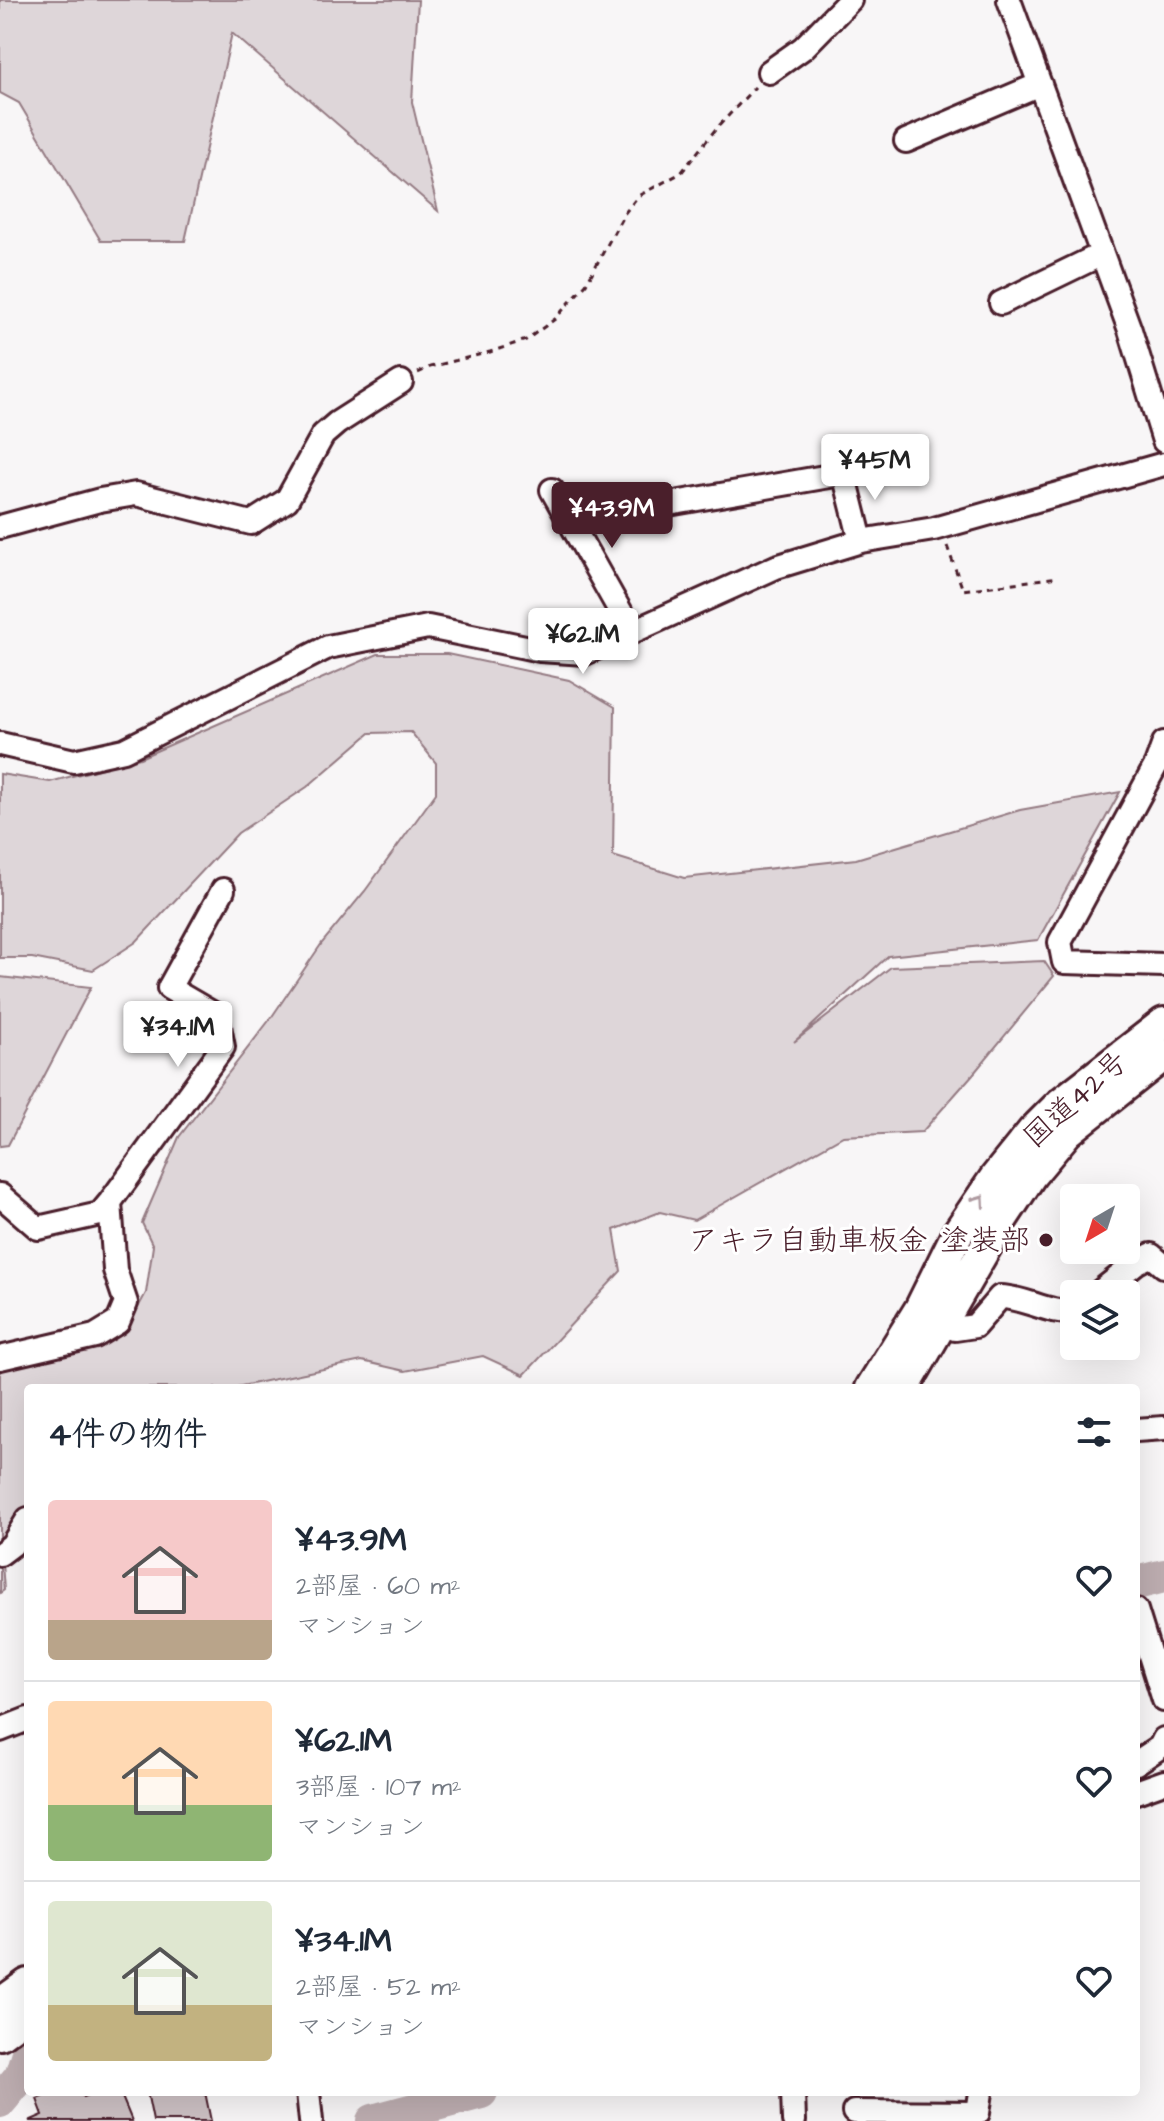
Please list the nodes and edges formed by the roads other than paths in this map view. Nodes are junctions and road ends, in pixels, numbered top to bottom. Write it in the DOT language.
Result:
graph roads {
  1 [pos="850,0"];
  2 [pos="1009,0"];
  3 [pos="769,72"];
  4 [pos="1040,84"];
  5 [pos="906,141"];
  6 [pos="1102,254"];
  7 [pos="1001,303"];
  8 [pos="401,382"];
  9 [pos="1164,441"];
  10 [pos="899,464"];
  11 [pos="1164,464"];
  12 [pos="844,473"];
  13 [pos="552,490"];
  14 [pos="634,510"];
  15 [pos="0,527"];
  16 [pos="861,541"];
  17 [pos="632,632"];
  18 [pos="1164,743"];
  19 [pos="0,744"];
  20 [pos="223,890"];
  21 [pos="1164,965"];
  22 [pos="1164,1023"];
  23 [pos="1164,1055"];
  24 [pos="0,1195"];
  25 [pos="110,1202"];
  26 [pos="1164,1266"];
  27 [pos="1115,1280"];
  28 [pos="1060,1310"];
  29 [pos="931,1315"];
  30 [pos="0,1358"];
  31 [pos="874,1384"];
  32 [pos="905,1384"];
  33 [pos="1164,1428"];
  34 [pos="1140,1430"];
  35 [pos="24,1526"];
  36 [pos="0,1554"];
  37 [pos="1140,1623"];
  38 [pos="1164,1700"];
  39 [pos="24,1721"];
  40 [pos="0,1730"];
  41 [pos="1164,1739"];
  42 [pos="1140,1760"];
  43 [pos="1164,1782"];
  44 [pos="1140,1791"];
  45 [pos="24,1987"];
  46 [pos="0,2004"];
  47 [pos="24,2016"];
  48 [pos="0,2034"];
  49 [pos="308,2096"];
  50 [pos="793,2096"];
  51 [pos="980,2096"];
  52 [pos="855,2108"];
  53 [pos="311,2121"];
  54 [pos="794,2121"];
  1 -- 3 [label="street"];
  2 -- 4 [label="street"];
  4 -- 5 [label="street"];
  4 -- 6 [label="street"];
  6 -- 7 [label="street"];
  6 -- 9 [label="street"];
  8 -- 15 [label="street"];
  10 -- 12 [label="street"];
  11 -- 16 [label="street"];
  12 -- 14 [label="street"];
  12 -- 16 [label="street"];
  13 -- 17 [label="street"];
  16 -- 17 [label="street"];
  17 -- 19 [label="street"];
  18 -- 21 [label="street"];
  20 -- 25 [label="street"];
  29 -- 22 [label="highway, 国道42号, one-way"];
  23 -- 29 [label="highway, 国道42号"];
  24 -- 25 [label="street"];
  25 -- 30 [label="street"];
  26 -- 27 [label="street"];
  28 -- 29 [label="street"];
  29 -- 31 [label="highway, 国道42号"];
  29 -- 32 [label="highway, 国道42号"];
  33 -- 34 [label="street"];
  35 -- 36 [label="street"];
  37 -- 38 [label="street"];
  39 -- 40 [label="street"];
  41 -- 42 [label="street"];
  43 -- 44 [label="street"];
  45 -- 46 [label="highway"];
  47 -- 48 [label="highway"];
  49 -- 53 [label="street"];
  50 -- 54 [label="street"];
  51 -- 52 [label="street"];
}
